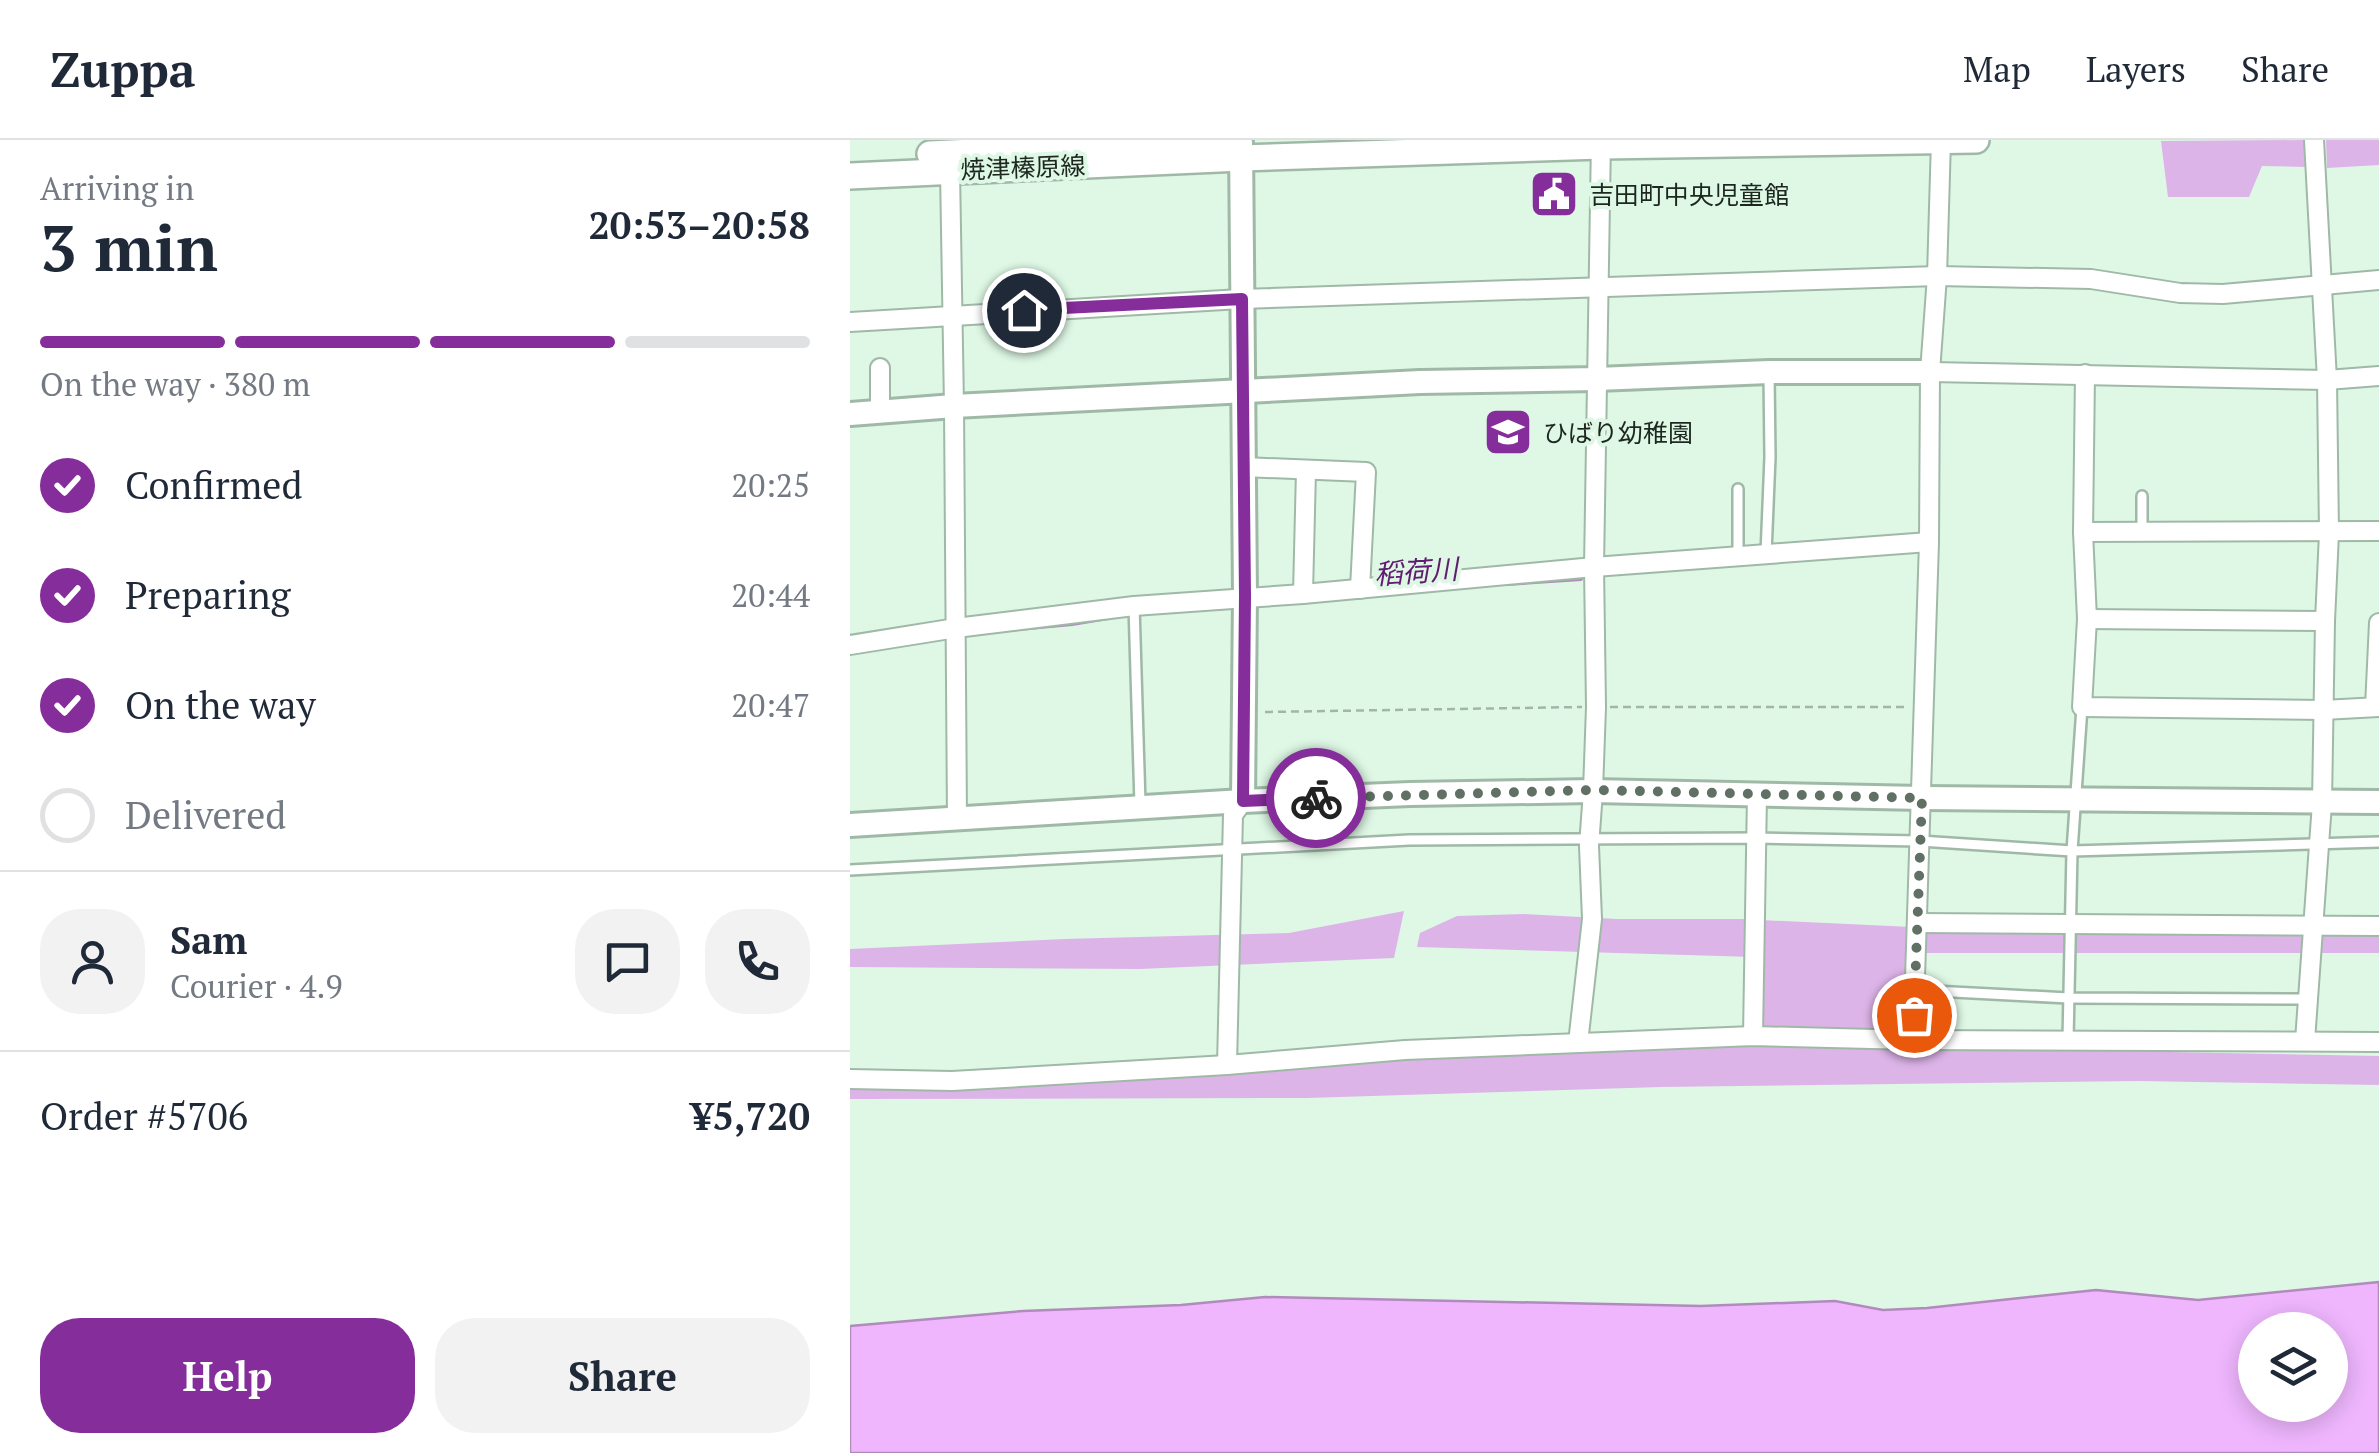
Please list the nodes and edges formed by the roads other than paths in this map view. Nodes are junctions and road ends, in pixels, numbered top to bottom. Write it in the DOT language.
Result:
graph roads {
  1 [pos="1976,140"];
  2 [pos="2314,140"];
  3 [pos="1940,141"];
  4 [pos="1601,143"];
  5 [pos="1239,146"];
  6 [pos="949,154"];
  7 [pos="850,158"];
  8 [pos="850,176"];
  9 [pos="1937,276"];
  10 [pos="2379,280"];
  11 [pos="2324,286"];
  12 [pos="1599,287"];
  13 [pos="1242,299"];
  14 [pos="952,314"];
  15 [pos="850,322"];
  16 [pos="880,368"];
  17 [pos="1769,372"];
  18 [pos="1930,372"];
  19 [pos="2084,374"];
  20 [pos="2379,376"];
  21 [pos="1597,379"];
  22 [pos="2328,380"];
  23 [pos="1243,390"];
  24 [pos="954,406"];
  25 [pos="880,411"];
  26 [pos="850,414"];
  27 [pos="1244,467"];
  28 [pos="1306,470"];
  29 [pos="1738,489"];
  30 [pos="2142,496"];
  31 [pos="2083,532"];
  32 [pos="2142,532"];
  33 [pos="2379,532"];
  34 [pos="2329,533"];
  35 [pos="1929,542"];
  36 [pos="1766,554"];
  37 [pos="1738,556"];
  38 [pos="1594,567"];
  39 [pos="1360,588"];
  40 [pos="1303,594"];
  41 [pos="1245,596"];
  42 [pos="1134,606"];
  43 [pos="2087,619"];
  44 [pos="2325,621"];
  45 [pos="2379,623"];
  46 [pos="956,634"];
  47 [pos="850,646"];
  48 [pos="2082,707"];
  49 [pos="2377,707"];
  50 [pos="2324,710"];
  51 [pos="1594,790"];
  52 [pos="1756,794"];
  53 [pos="1922,798"];
  54 [pos="2076,799"];
  55 [pos="1243,801"];
  56 [pos="2379,802"];
  57 [pos="2322,803"];
  58 [pos="1140,807"];
  59 [pos="957,819"];
  60 [pos="850,824"];
  61 [pos="1756,838"];
  62 [pos="1590,839"];
  63 [pos="1920,840"];
  64 [pos="2319,842"];
  65 [pos="2379,842"];
  66 [pos="1232,850"];
  67 [pos="2072,851"];
  68 [pos="850,870"];
  69 [pos="1917,923"];
  70 [pos="2069,924"];
  71 [pos="2313,925"];
  72 [pos="2379,926"];
  73 [pos="1915,990"];
  74 [pos="2068,998"];
  75 [pos="2308,999"];
  76 [pos="1753,1036"];
  77 [pos="1914,1040"];
  78 [pos="2068,1040"];
  79 [pos="2305,1042"];
  80 [pos="2379,1042"];
  81 [pos="1578,1043"];
  82 [pos="1227,1065"];
  83 [pos="850,1079"];
  1 -- 3 [label="main road, 焼津榛原線"];
  2 -- 11 [label="street"];
  3 -- 4 [label="main road, 焼津榛原線"];
  3 -- 9 [label="street"];
  4 -- 5 [label="main road, 焼津榛原線"];
  4 -- 12 [label="street"];
  5 -- 6 [label="main road, 焼津榛原線"];
  5 -- 13 [label="street"];
  6 -- 7 [label="main road, 焼津榛原線"];
  6 -- 8 [label="main road, 焼津榛原線"];
  6 -- 14 [label="street"];
  9 -- 11 [label="street"];
  9 -- 12 [label="street"];
  9 -- 18 [label="street"];
  10 -- 11 [label="street"];
  11 -- 22 [label="street"];
  12 -- 13 [label="street"];
  12 -- 21 [label="street"];
  13 -- 14 [label="street"];
  13 -- 23 [label="street"];
  14 -- 15 [label="street"];
  14 -- 24 [label="street"];
  16 -- 25 [label="street"];
  17 -- 18 [label="street"];
  17 -- 21 [label="street"];
  17 -- 36 [label="lane"];
  18 -- 19 [label="street"];
  18 -- 35 [label="street"];
  19 -- 22 [label="street"];
  19 -- 31 [label="street"];
  20 -- 22 [label="street"];
  21 -- 23 [label="street"];
  21 -- 38 [label="street"];
  22 -- 34 [label="street"];
  23 -- 24 [label="street"];
  23 -- 27 [label="street"];
  24 -- 25 [label="street"];
  24 -- 46 [label="street"];
  25 -- 26 [label="street"];
  27 -- 28 [label="street"];
  27 -- 41 [label="street"];
  28 -- 39 [label="street"];
  28 -- 40 [label="street"];
  29 -- 37 [label="lane"];
  30 -- 32 [label="lane"];
  31 -- 32 [label="street"];
  31 -- 43 [label="street"];
  32 -- 34 [label="street"];
  33 -- 34 [label="street"];
  34 -- 44 [label="street"];
  35 -- 36 [label="street"];
  35 -- 53 [label="street"];
  36 -- 37 [label="street"];
  37 -- 38 [label="street"];
  38 -- 39 [label="street"];
  38 -- 51 [label="street"];
  39 -- 40 [label="street"];
  40 -- 41 [label="street"];
  41 -- 42 [label="street"];
  41 -- 55 [label="street"];
  42 -- 46 [label="street"];
  42 -- 58 [label="lane"];
  43 -- 44 [label="street"];
  43 -- 48 [label="street"];
  44 -- 50 [label="street"];
  45 -- 49 [label="street"];
  46 -- 47 [label="street"];
  46 -- 59 [label="street"];
  48 -- 50 [label="street"];
  48 -- 54 [label="lane"];
  49 -- 50 [label="street"];
  50 -- 57 [label="street"];
  51 -- 52 [label="street"];
  51 -- 55 [label="street"];
  51 -- 62 [label="street"];
  52 -- 53 [label="street"];
  52 -- 61 [label="street"];
  53 -- 54 [label="street"];
  53 -- 63 [label="street"];
  54 -- 57 [label="street"];
  54 -- 67 [label="lane"];
  55 -- 58 [label="street"];
  55 -- 66 [label="street"];
  56 -- 57 [label="street"];
  57 -- 64 [label="street"];
  58 -- 59 [label="street"];
  59 -- 60 [label="street"];
  61 -- 62 [label="lane"];
  61 -- 63 [label="lane"];
  61 -- 76 [label="street"];
  62 -- 66 [label="lane"];
  62 -- 81 [label="street"];
  63 -- 67 [label="lane"];
  63 -- 69 [label="street"];
  64 -- 65 [label="lane"];
  64 -- 67 [label="lane"];
  64 -- 71 [label="street"];
  66 -- 68 [label="lane"];
  66 -- 82 [label="street"];
  67 -- 70 [label="lane"];
  69 -- 70 [label="street"];
  69 -- 73 [label="street"];
  70 -- 71 [label="street"];
  70 -- 74 [label="lane"];
  71 -- 72 [label="street"];
  71 -- 75 [label="street"];
  73 -- 74 [label="lane"];
  73 -- 77 [label="street"];
  74 -- 75 [label="lane"];
  74 -- 78 [label="lane"];
  75 -- 79 [label="street"];
  76 -- 77 [label="street"];
  76 -- 81 [label="street"];
  77 -- 78 [label="street"];
  78 -- 79 [label="street"];
  79 -- 80 [label="street"];
  81 -- 82 [label="street"];
  82 -- 83 [label="street"];
}
